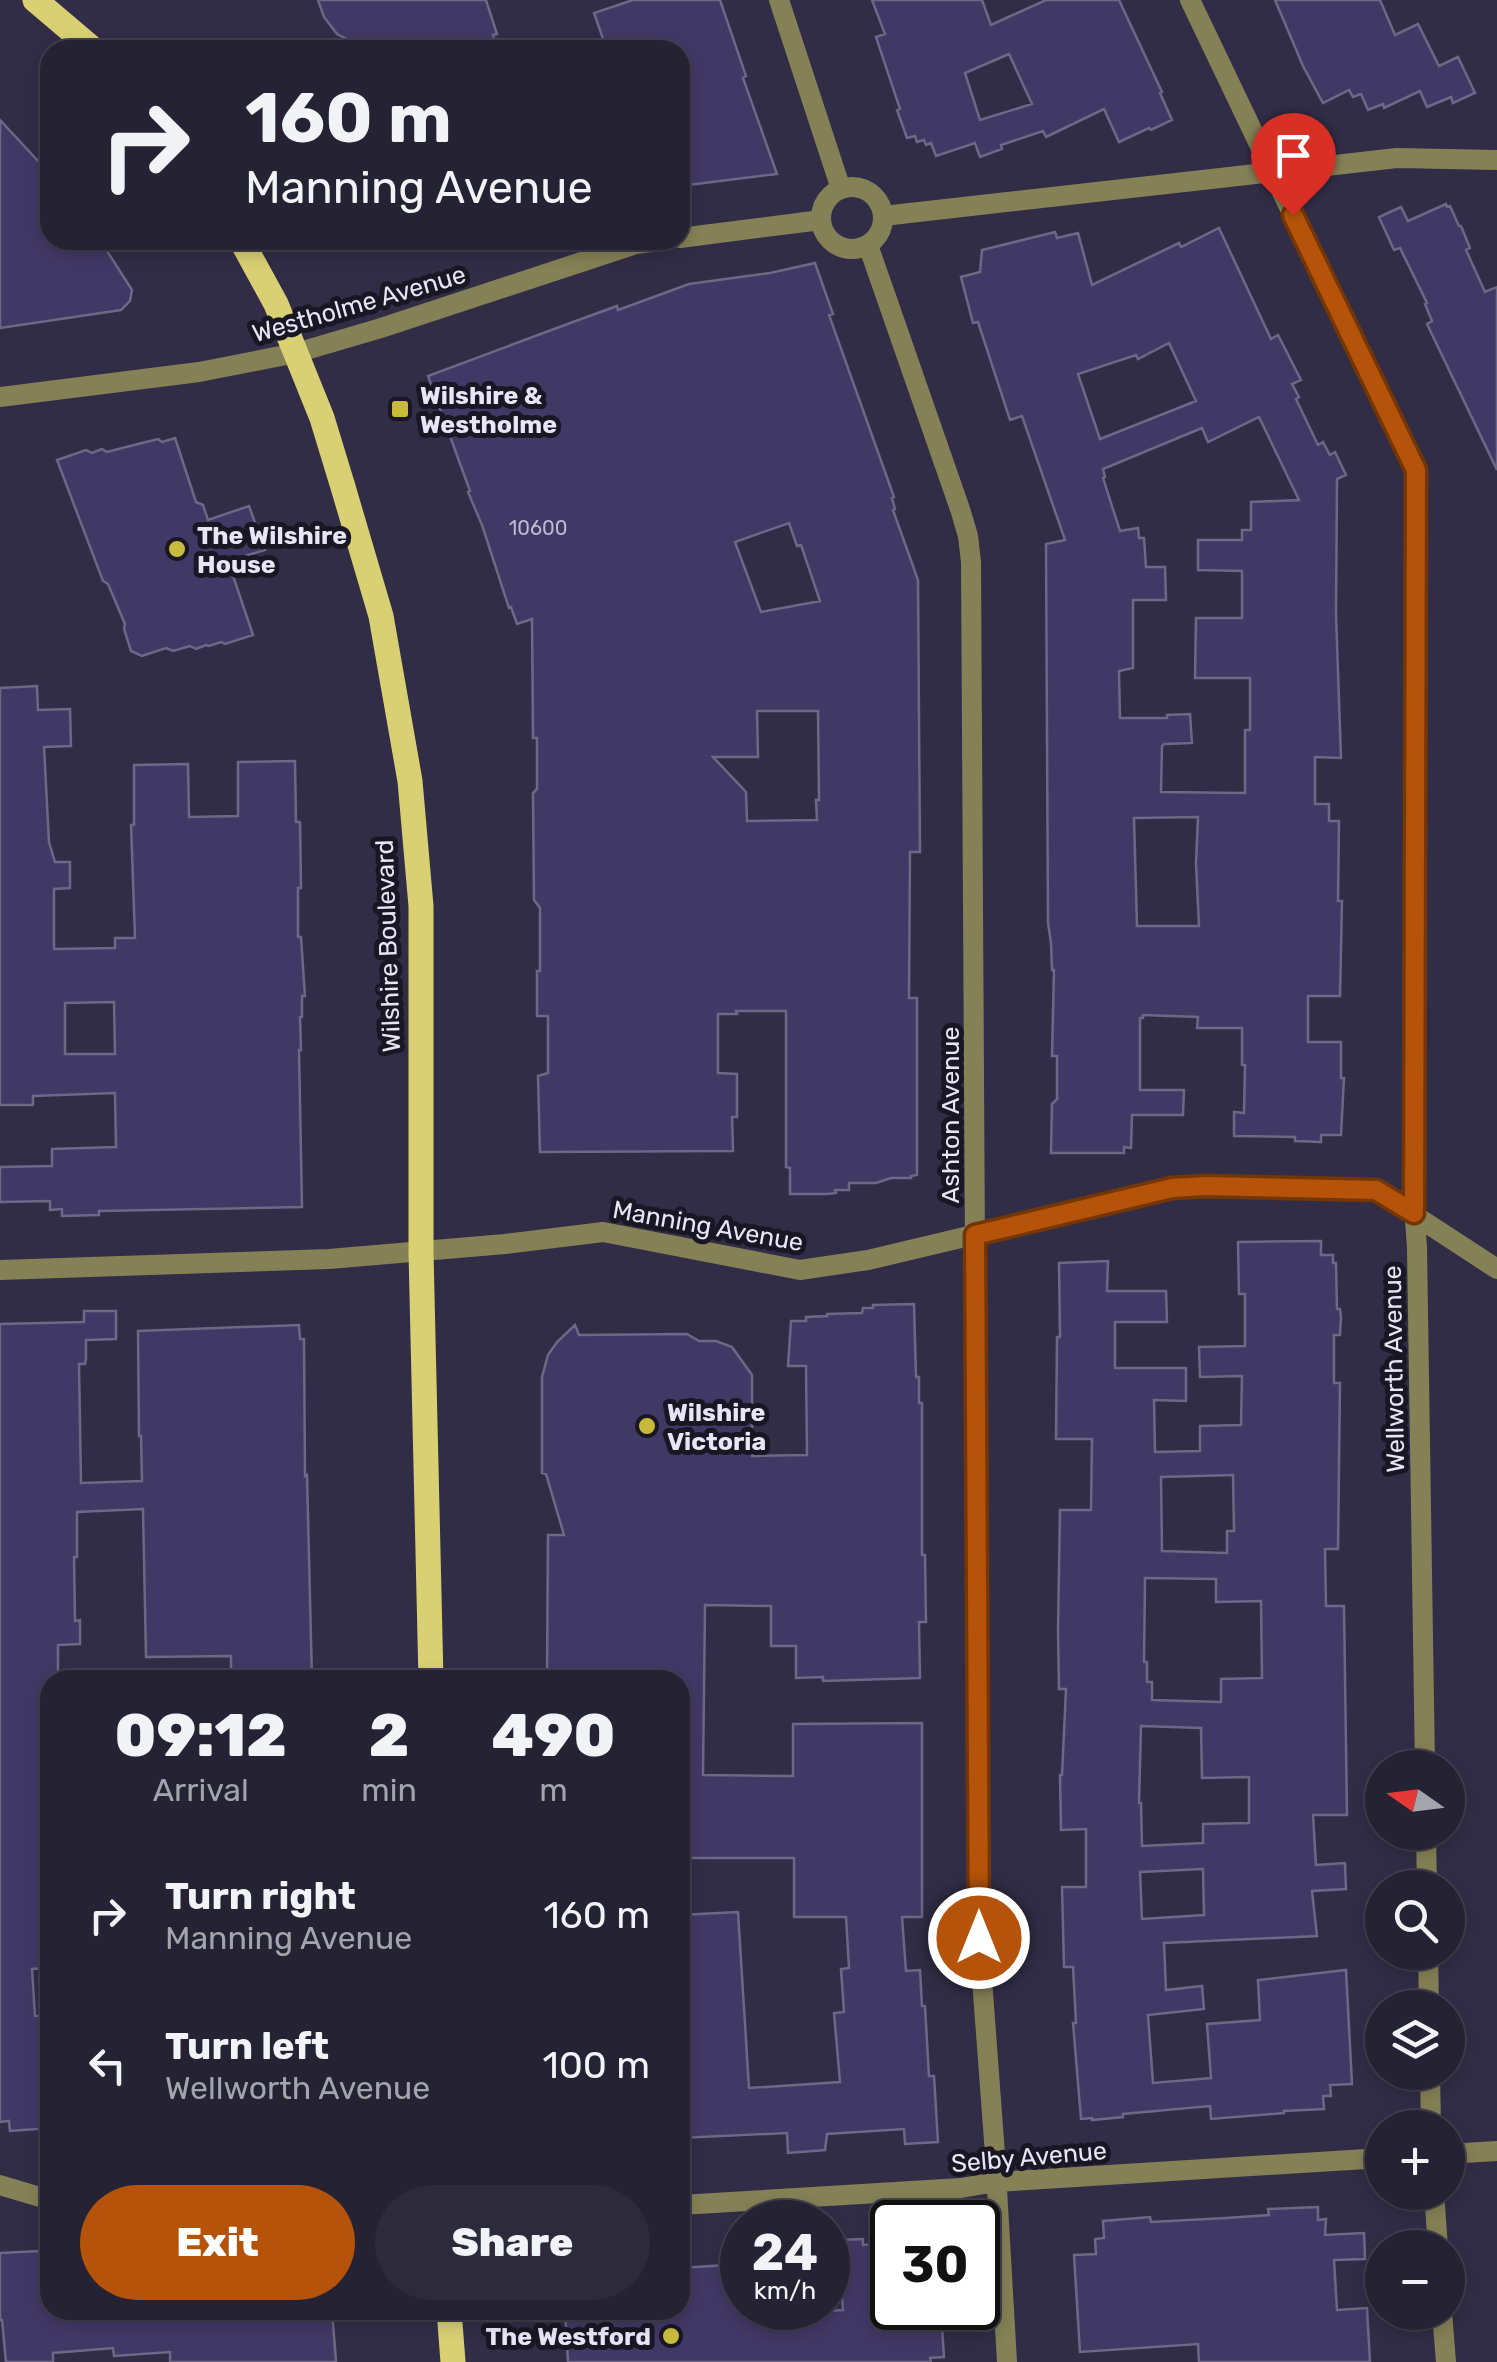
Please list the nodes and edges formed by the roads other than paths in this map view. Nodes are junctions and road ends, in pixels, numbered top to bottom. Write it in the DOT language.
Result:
graph roads {
  1 [pos="35,0"];
  2 [pos="779,0"];
  3 [pos="1190,0"];
  4 [pos="82,40"];
  5 [pos="1497,160"];
  6 [pos="1272,172"];
  7 [pos="840,189"];
  8 [pos="883,216"];
  9 [pos="821,220"];
  10 [pos="690,237"];
  11 [pos="868,244"];
  12 [pos="246,250"];
  13 [pos="618,250"];
  14 [pos="296,353"];
  15 [pos="0,398"];
  16 [pos="1414,1213"];
  17 [pos="975,1235"];
  18 [pos="421,1252"];
  19 [pos="0,1270"];
  20 [pos="1497,1270"];
  21 [pos="431,1670"];
  22 [pos="1425,1750"];
  23 [pos="1497,2150"];
  24 [pos="1465,2153"];
  25 [pos="1365,2159"];
  26 [pos="996,2182"];
  27 [pos="0,2184"];
  28 [pos="40,2197"];
  29 [pos="690,2203"];
  30 [pos="450,2320"];
  31 [pos="1443,2330"];
  32 [pos="453,2362"];
  33 [pos="1007,2362"];
  34 [pos="1446,2362"];
  1 -- 4 [label="main road"];
  2 -- 7 [label="street"];
  3 -- 6 [label="street, Wellworth Avenue"];
  5 -- 6 [label="street"];
  6 -- 8 [label="street"];
  6 -- 16 [label="street, Wellworth Avenue"];
  7 -- 8 [label="street"];
  7 -- 9 [label="street"];
  8 -- 11 [label="street"];
  9 -- 10 [label="street"];
  9 -- 11 [label="street"];
  11 -- 17 [label="street, Ashton Avenue"];
  12 -- 14 [label="main road, Wilshire Boulevard"];
  13 -- 14 [label="street, Westholme Avenue"];
  14 -- 15 [label="street, Westholme Avenue"];
  14 -- 18 [label="main road, Wilshire Boulevard"];
  16 -- 17 [label="street, Manning Avenue"];
  16 -- 20 [label="street, Manning Avenue"];
  16 -- 22 [label="street, Wellworth Avenue"];
  17 -- 18 [label="street, Manning Avenue"];
  17 -- 26 [label="street, Ashton Avenue"];
  18 -- 19 [label="street, Manning Avenue"];
  18 -- 21 [label="main road, Wilshire Boulevard"];
  23 -- 24 [label="street"];
  25 -- 26 [label="street, Selby Avenue"];
  26 -- 29 [label="street, Selby Avenue"];
  26 -- 33 [label="street, Ashton Avenue"];
  27 -- 28 [label="street"];
  30 -- 32 [label="main road"];
  31 -- 34 [label="street"];
}
